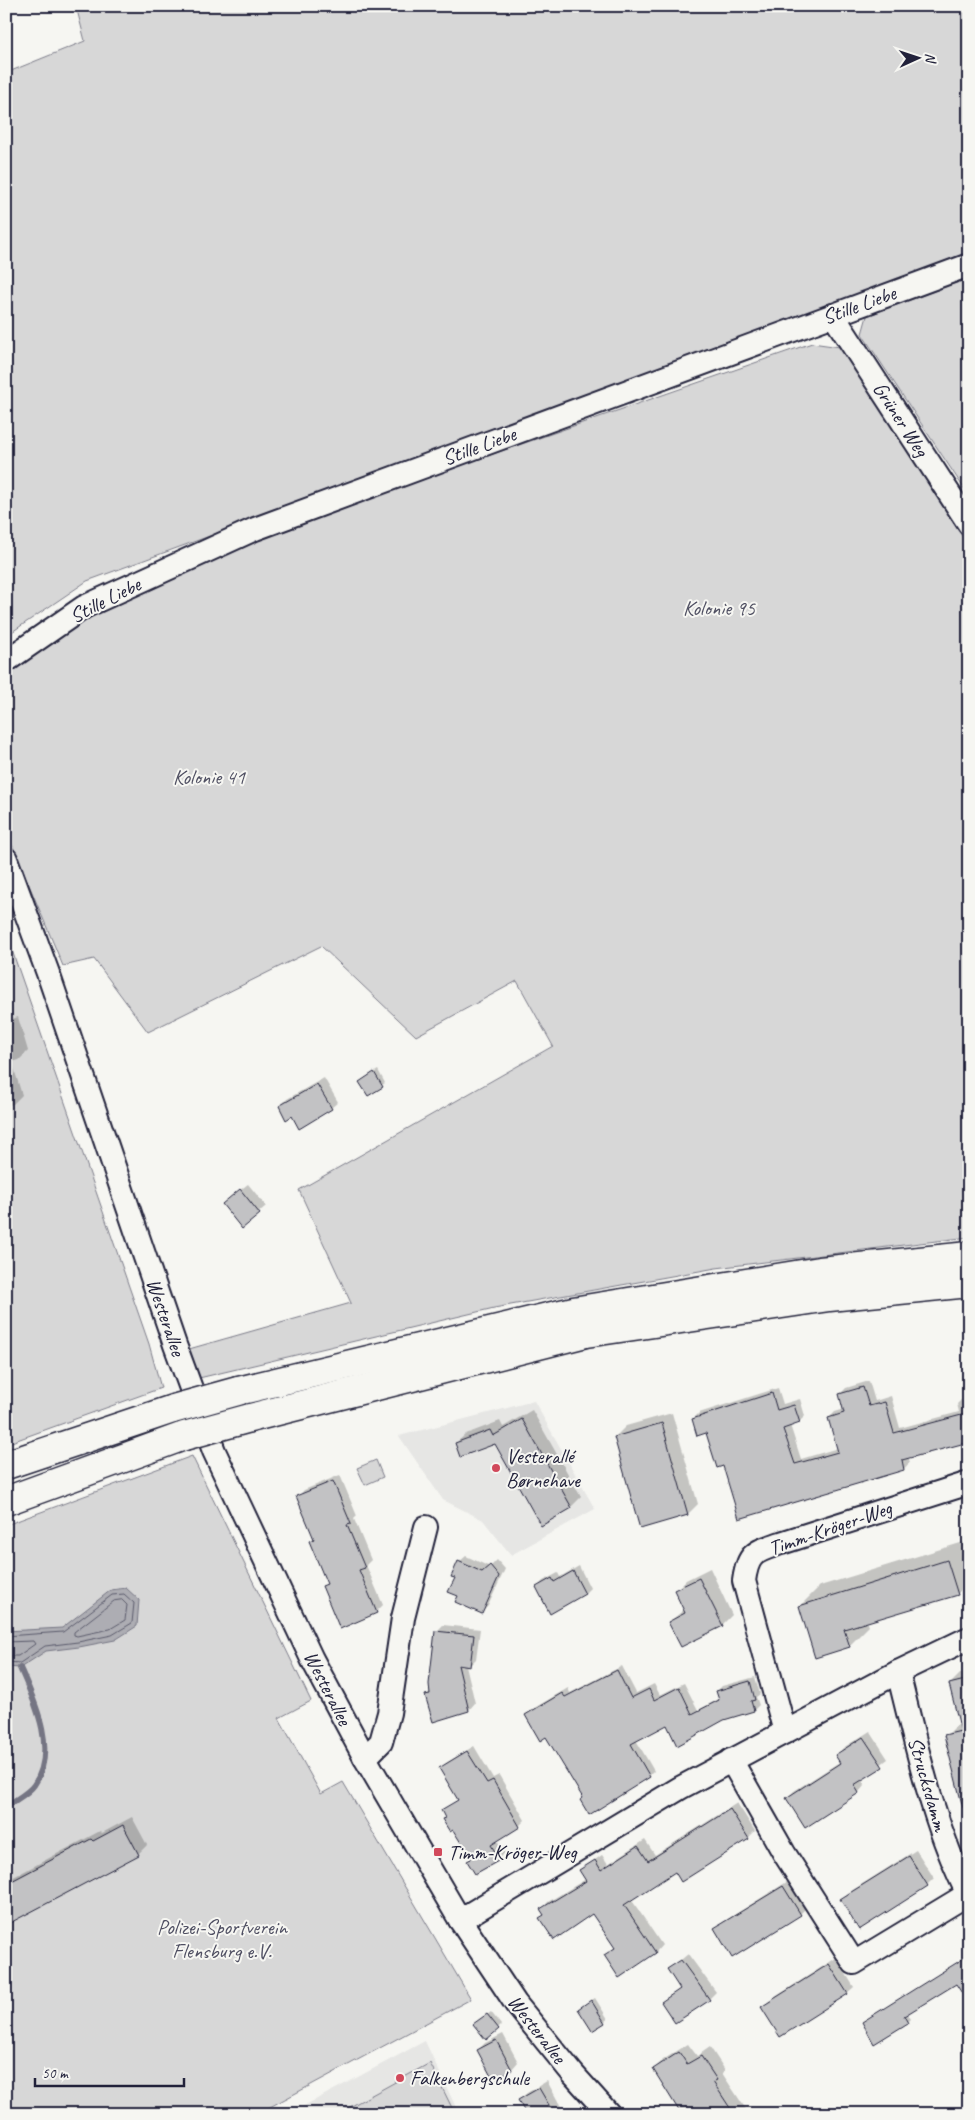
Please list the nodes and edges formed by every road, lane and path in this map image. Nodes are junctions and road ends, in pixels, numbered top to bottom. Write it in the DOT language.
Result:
graph roads {
  1 [pos="969,265"];
  2 [pos="833,315"];
  3 [pos="969,524"];
  4 [pos="6,661"];
  5 [pos="6,860"];
  6 [pos="969,1256"];
  7 [pos="969,1283"];
  8 [pos="6,1465"];
  9 [pos="969,1483"];
  10 [pos="6,1501"];
  11 [pos="426,1527"];
  12 [pos="969,1638"];
  13 [pos="898,1672"];
  14 [pos="784,1732"];
  15 [pos="365,1758"];
  16 [pos="731,1760"];
  17 [pos="968,1895"];
  18 [pos="460,1920"];
  19 [pos="609,2114"];
  1 -- 2 [label="street, Stille Liebe"];
  2 -- 3 [label="street, Grüner Weg"];
  2 -- 4 [label="street, Stille Liebe"];
  5 -- 15 [label="street, Westerallee"];
  6 -- 8 [label="highway, bridge"];
  7 -- 10 [label="highway, bridge"];
  9 -- 14 [label="street, Timm-Kröger-Weg"];
  11 -- 15 [label="street, Westerallee"];
  12 -- 13 [label="street"];
  13 -- 14 [label="street"];
  13 -- 17 [label="street, Strucksdamm"];
  14 -- 16 [label="street"];
  15 -- 18 [label="street, Westerallee"];
  16 -- 17 [label="street, Strucksdamm"];
  16 -- 18 [label="street"];
  18 -- 19 [label="street, Westerallee"];
}
